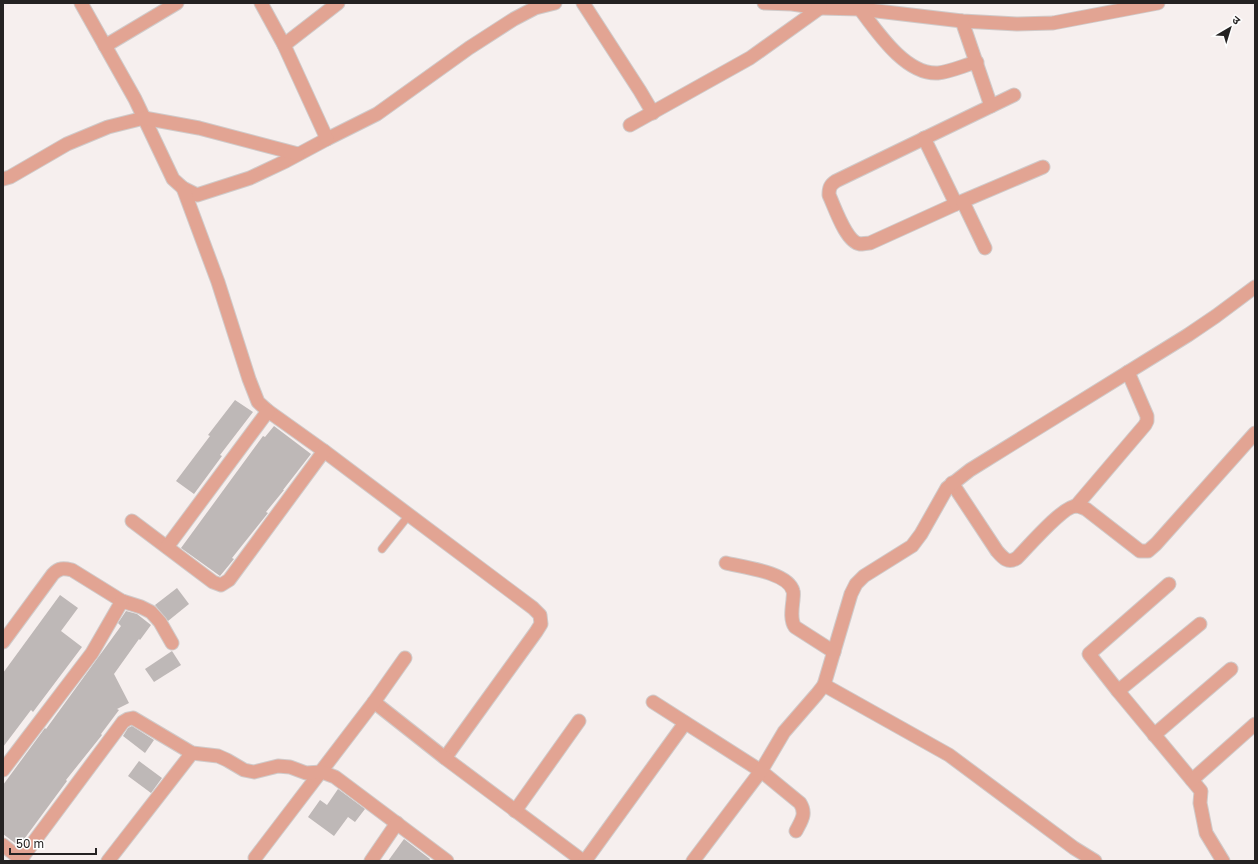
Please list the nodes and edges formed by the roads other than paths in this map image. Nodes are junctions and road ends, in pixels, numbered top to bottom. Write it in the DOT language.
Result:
graph roads {
  1 [pos="81,3"];
  2 [pos="177,3"];
  3 [pos="261,3"];
  4 [pos="338,3"];
  5 [pos="554,3"];
  6 [pos="583,3"];
  7 [pos="764,3"];
  8 [pos="792,3"];
  9 [pos="1158,3"];
  10 [pos="815,6"];
  11 [pos="860,9"];
  12 [pos="962,21"];
  13 [pos="284,44"];
  14 [pos="105,46"];
  15 [pos="977,62"];
  16 [pos="1014,95"];
  17 [pos="991,106"];
  18 [pos="653,113"];
  19 [pos="144,118"];
  20 [pos="630,126"];
  21 [pos="924,138"];
  22 [pos="327,139"];
  23 [pos="298,154"];
  24 [pos="1044,167"];
  25 [pos="3,179"];
  26 [pos="183,188"];
  27 [pos="959,203"];
  28 [pos="985,248"];
  29 [pos="1255,287"];
  30 [pos="1128,372"];
  31 [pos="268,411"];
  32 [pos="1255,433"];
  33 [pos="324,451"];
  34 [pos="952,483"];
  35 [pos="1076,506"];
  36 [pos="408,516"];
  37 [pos="132,522"];
  38 [pos="166,547"];
  39 [pos="382,549"];
  40 [pos="726,563"];
  41 [pos="1169,584"];
  42 [pos="122,601"];
  43 [pos="1200,624"];
  44 [pos="3,642"];
  45 [pos="172,643"];
  46 [pos="834,652"];
  47 [pos="405,658"];
  48 [pos="1231,669"];
  49 [pos="824,685"];
  50 [pos="1118,691"];
  51 [pos="374,702"];
  52 [pos="653,702"];
  53 [pos="579,721"];
  54 [pos="685,723"];
  55 [pos="1255,724"];
  56 [pos="1154,735"];
  57 [pos="192,752"];
  58 [pos="445,758"];
  59 [pos="3,770"];
  60 [pos="322,772"];
  61 [pos="760,772"];
  62 [pos="1192,780"];
  63 [pos="515,811"];
  64 [pos="397,823"];
  65 [pos="796,831"];
  66 [pos="3,846"];
  67 [pos="22,860"];
  68 [pos="256,860"];
  69 [pos="108,861"];
  70 [pos="371,861"];
  71 [pos="447,861"];
  72 [pos="584,861"];
  73 [pos="693,861"];
  74 [pos="1095,861"];
  75 [pos="1223,861"];
  1 -- 14 [label="street"];
  2 -- 14 [label="street"];
  3 -- 13 [label="street"];
  4 -- 13 [label="street"];
  5 -- 22 [label="street"];
  6 -- 18 [label="street"];
  7 -- 8 [label="street"];
  8 -- 10 [label="street"];
  9 -- 12 [label="street"];
  10 -- 11 [label="street"];
  10 -- 18 [label="street"];
  11 -- 12 [label="street"];
  11 -- 15 [label="street"];
  12 -- 15 [label="street"];
  13 -- 22 [label="street"];
  14 -- 19 [label="street"];
  15 -- 17 [label="street"];
  16 -- 17 [label="street"];
  17 -- 21 [label="street"];
  18 -- 20 [label="street"];
  19 -- 23 [label="street"];
  19 -- 25 [label="street"];
  19 -- 26 [label="street"];
  21 -- 27 [label="street"];
  21 -- 27 [label="street"];
  22 -- 23 [label="street"];
  23 -- 26 [label="street"];
  24 -- 27 [label="street"];
  26 -- 31 [label="street"];
  27 -- 28 [label="street"];
  29 -- 30 [label="street"];
  30 -- 34 [label="street"];
  30 -- 35 [label="street"];
  31 -- 33 [label="street"];
  31 -- 38 [label="street"];
  32 -- 35 [label="street"];
  33 -- 36 [label="street"];
  33 -- 38 [label="street"];
  34 -- 35 [label="street"];
  34 -- 46 [label="street"];
  36 -- 39 [label="lane"];
  36 -- 58 [label="street"];
  37 -- 38 [label="street"];
  40 -- 46 [label="street"];
  41 -- 50 [label="street"];
  42 -- 44 [label="street"];
  42 -- 45 [label="street"];
  42 -- 59 [label="street"];
  43 -- 50 [label="street"];
  46 -- 49 [label="street"];
  47 -- 51 [label="street"];
  48 -- 56 [label="street"];
  49 -- 61 [label="street"];
  49 -- 74 [label="street"];
  50 -- 56 [label="street"];
  51 -- 58 [label="street"];
  51 -- 60 [label="street"];
  52 -- 54 [label="street"];
  53 -- 63 [label="street"];
  54 -- 61 [label="street"];
  54 -- 72 [label="street"];
  55 -- 62 [label="street"];
  56 -- 62 [label="street"];
  57 -- 60 [label="street"];
  57 -- 67 [label="street"];
  57 -- 69 [label="street"];
  58 -- 63 [label="street"];
  60 -- 64 [label="street"];
  60 -- 68 [label="street"];
  61 -- 65 [label="street"];
  61 -- 73 [label="street"];
  62 -- 75 [label="street"];
  63 -- 72 [label="street"];
  64 -- 70 [label="street"];
  64 -- 71 [label="street"];
  66 -- 67 [label="street"];
}
